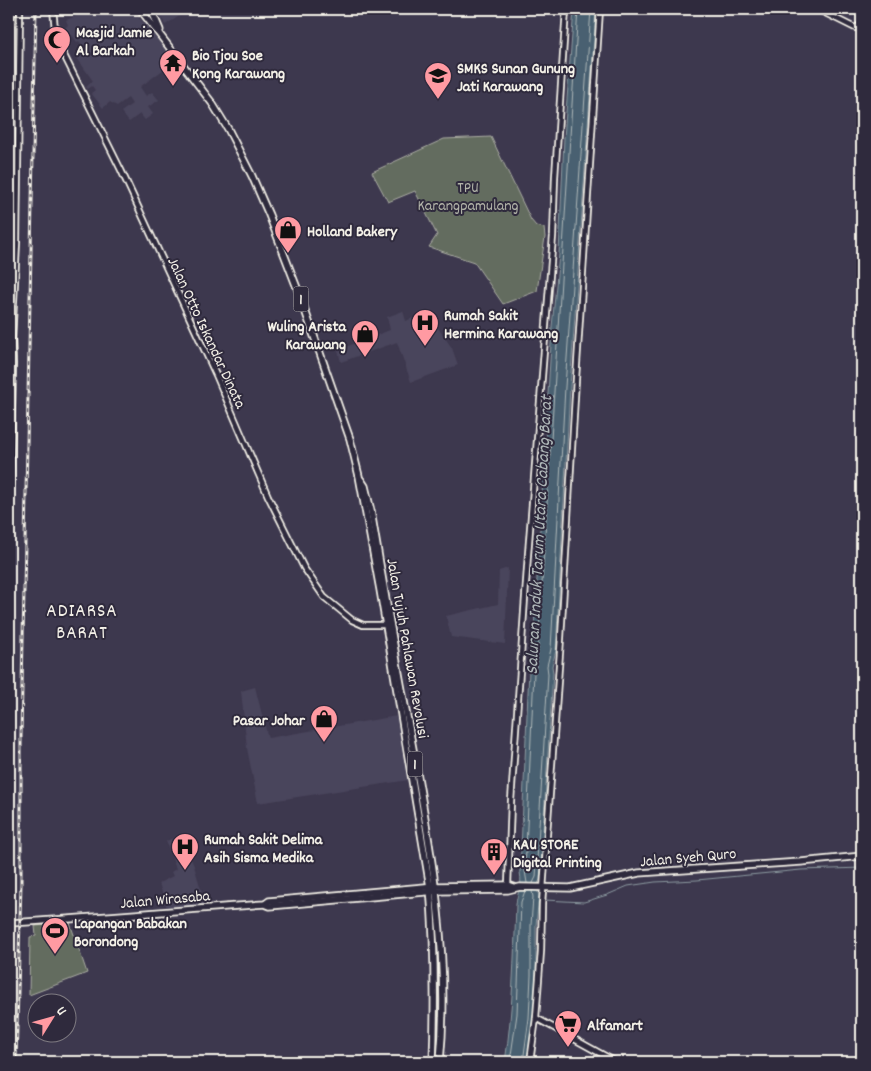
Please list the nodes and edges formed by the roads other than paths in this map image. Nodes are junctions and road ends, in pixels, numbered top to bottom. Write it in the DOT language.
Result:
graph roads {
  1 [pos="20,9"];
  2 [pos="53,9"];
  3 [pos="140,9"];
  4 [pos="151,9"];
  5 [pos="566,9"];
  6 [pos="600,9"];
  7 [pos="816,9"];
  8 [pos="862,24"];
  9 [pos="212,103"];
  10 [pos="10,341"];
  11 [pos="11,363"];
  12 [pos="359,476"];
  13 [pos="9,538"];
  14 [pos="386,625"];
  15 [pos="862,856"];
  16 [pos="508,888"];
  17 [pos="542,888"];
  18 [pos="433,889"];
  19 [pos="9,923"];
  20 [pos="536,1018"];
  21 [pos="433,1062"];
  22 [pos="440,1062"];
  23 [pos="530,1062"];
  24 [pos="616,1062"];
  1 -- 10 [label="street"];
  2 -- 14 [label="street, Jalan Otto Iskandar Dinata"];
  3 -- 9 [label="main road, Jalan Tujuh Pahlawan Revolusi / 1"];
  4 -- 9 [label="main road, Jalan Tujuh Pahlawan Revolusi / 1"];
  5 -- 16 [label="street"];
  6 -- 17 [label="street"];
  7 -- 8 [label="street"];
  9 -- 12 [label="main road, Jalan Tujuh Pahlawan Revolusi / 1"];
  10 -- 11 [label="street"];
  11 -- 13 [label="street"];
  12 -- 14 [label="main road, Jalan Tujuh Pahlawan Revolusi / 1"];
  12 -- 18 [label="main road, Jalan Tujuh Pahlawan Revolusi / 1"];
  14 -- 18 [label="main road, Jalan Tujuh Pahlawan Revolusi / 1"];
  15 -- 17 [label="main road, Jalan Syeh Quro"];
  16 -- 17 [label="main road, Jalan Syeh Quro"];
  16 -- 18 [label="main road, Jalan Syeh Quro"];
  17 -- 20 [label="street"];
  18 -- 19 [label="main road, Jalan Wirasaba"];
  18 -- 21 [label="main road, 1"];
  18 -- 22 [label="main road, 1"];
  20 -- 23 [label="street"];
  20 -- 24 [label="street"];
}
